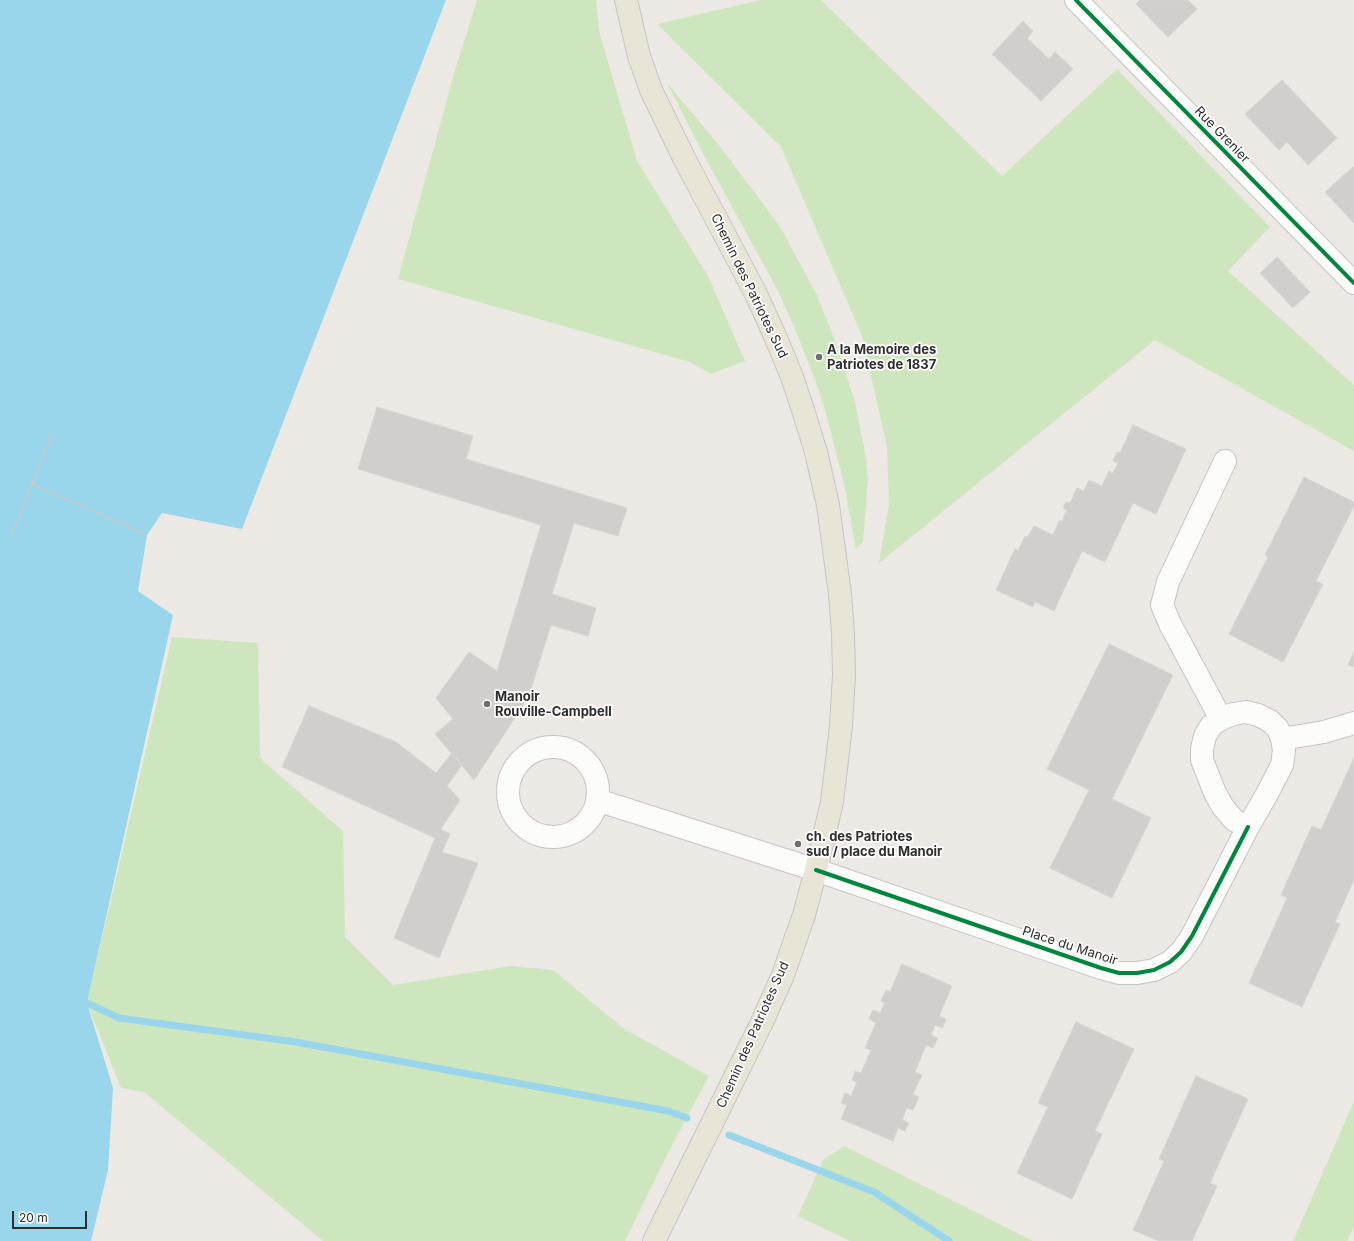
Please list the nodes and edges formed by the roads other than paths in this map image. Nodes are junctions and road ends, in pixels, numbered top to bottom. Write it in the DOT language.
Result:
graph roads {
  1 [pos="626,0"];
  2 [pos="1076,0"];
  3 [pos="1354,283"];
  4 [pos="1225,460"];
  5 [pos="1221,719"];
  6 [pos="1354,723"];
  7 [pos="1282,739"];
  8 [pos="597,800"];
  9 [pos="1248,827"];
  10 [pos="816,870"];
  11 [pos="654,1241"];
  1 -- 10 [label="main road, Chemin des Patriotes Sud"];
  2 -- 3 [label="street, Rue Grenier"];
  4 -- 5 [label="street"];
  5 -- 7 [label="street"];
  5 -- 9 [label="street"];
  6 -- 7 [label="street"];
  7 -- 9 [label="street, Place du Manoir"];
  8 -- 8 [label="street"];
  8 -- 10 [label="street, Place du Manoir"];
  9 -- 10 [label="street, Place du Manoir"];
  10 -- 11 [label="main road, Chemin des Patriotes Sud"];
}
